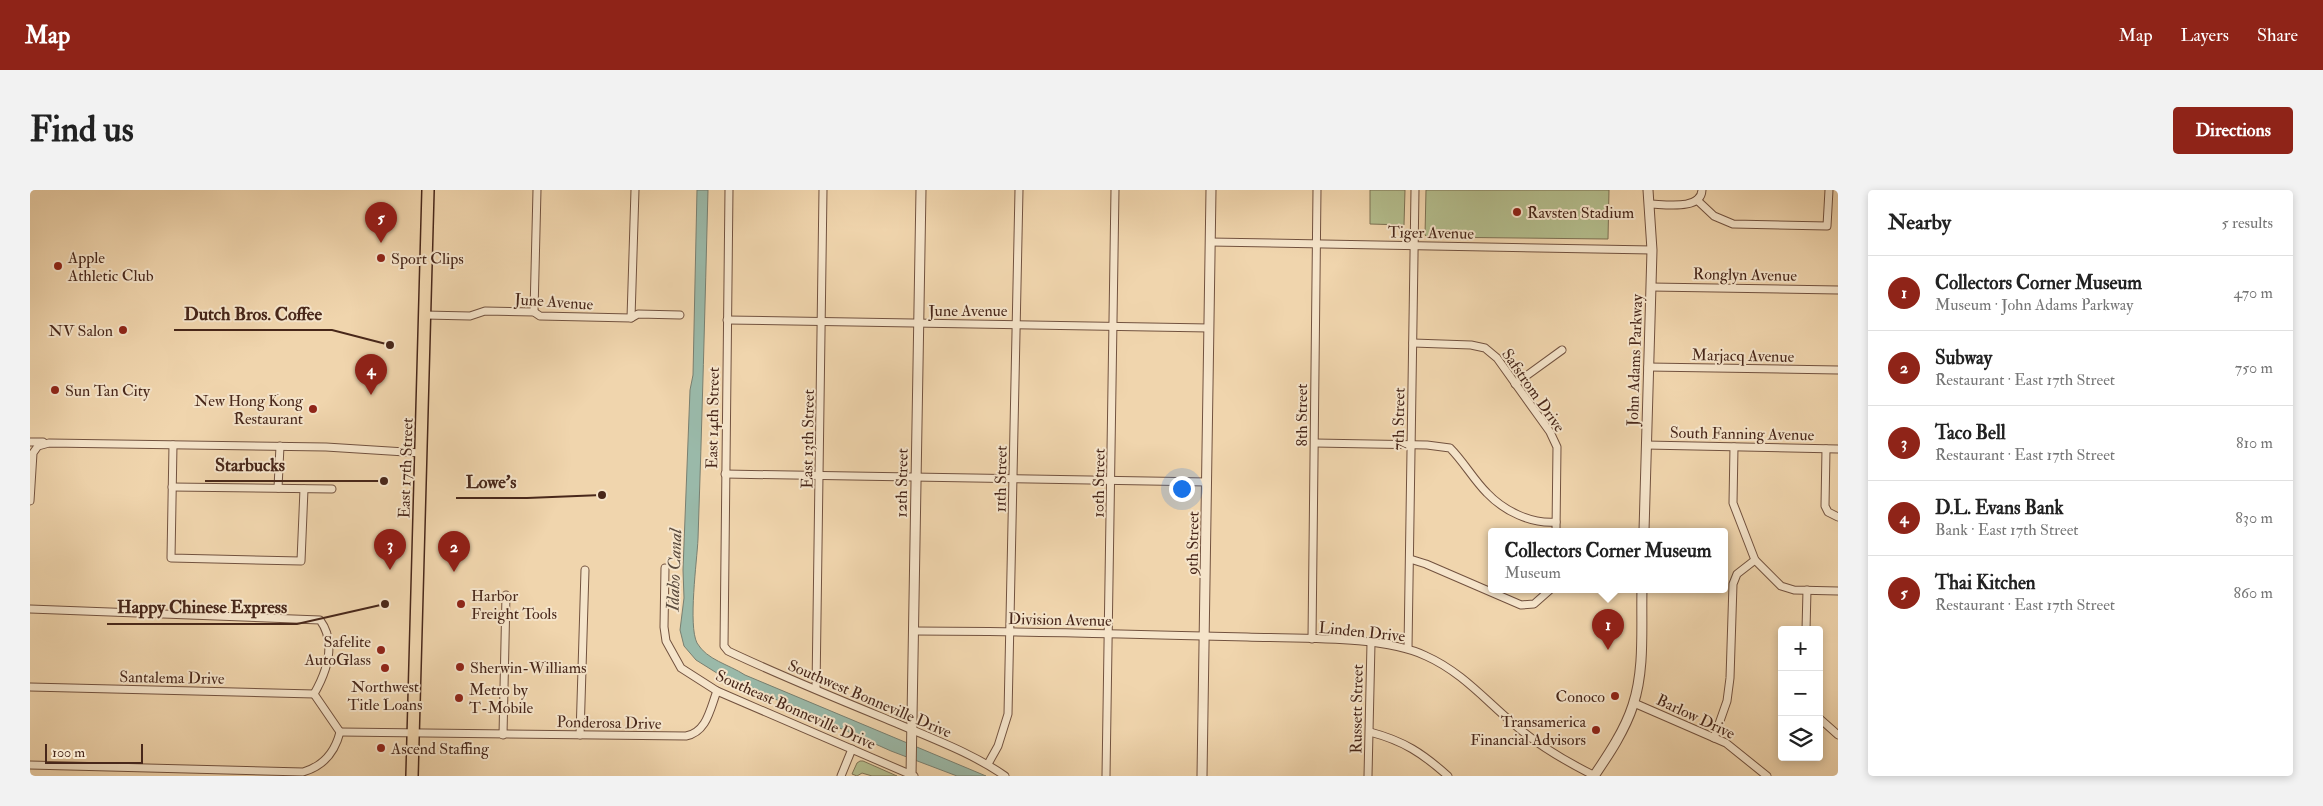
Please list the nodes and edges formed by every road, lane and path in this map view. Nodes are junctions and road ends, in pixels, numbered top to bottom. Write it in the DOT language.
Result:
graph roads {
  1 [pos="428,190"];
  2 [pos="537,190"];
  3 [pos="635,190"];
  4 [pos="729,190"];
  5 [pos="824,190"];
  6 [pos="921,190"];
  7 [pos="1019,190"];
  8 [pos="1114,190"];
  9 [pos="1211,190"];
  10 [pos="1317,190"];
  11 [pos="1415,190"];
  12 [pos="1648,190"];
  13 [pos="1702,190"];
  14 [pos="1829,190"];
  15 [pos="1696,201"];
  16 [pos="1649,204"];
  17 [pos="1210,242"];
  18 [pos="1316,243"];
  19 [pos="1414,245"];
  20 [pos="1652,250"];
  21 [pos="1651,286"];
  22 [pos="1838,290"];
  23 [pos="534,312"];
  24 [pos="425,315"];
  25 [pos="680,315"];
  26 [pos="631,318"];
  27 [pos="727,320"];
  28 [pos="821,321"];
  29 [pos="919,323"];
  30 [pos="1017,324"];
  31 [pos="1114,326"];
  32 [pos="1209,328"];
  33 [pos="1413,344"];
  34 [pos="1562,350"];
  35 [pos="1648,367"];
  36 [pos="1838,370"];
  37 [pos="1515,384"];
  38 [pos="30,442"];
  39 [pos="49,442"];
  40 [pos="1315,443"];
  41 [pos="172,445"];
  42 [pos="1412,445"];
  43 [pos="1646,445"];
  44 [pos="280,446"];
  45 [pos="1734,447"];
  46 [pos="1826,449"];
  47 [pos="1838,449"];
  48 [pos="421,453"];
  49 [pos="725,474"];
  50 [pos="820,476"];
  51 [pos="916,477"];
  52 [pos="1014,478"];
  53 [pos="1112,481"];
  54 [pos="1207,482"];
  55 [pos="172,487"];
  56 [pos="278,488"];
  57 [pos="304,489"];
  58 [pos="332,489"];
  59 [pos="30,501"];
  60 [pos="1838,518"];
  61 [pos="1556,522"];
  62 [pos="1556,528"];
  63 [pos="1644,528"];
  64 [pos="1410,560"];
  65 [pos="1754,560"];
  66 [pos="665,568"];
  67 [pos="585,570"];
  68 [pos="1806,590"];
  69 [pos="1488,591"];
  70 [pos="1838,591"];
  71 [pos="1492,593"];
  72 [pos="1546,593"];
  73 [pos="1642,593"];
  74 [pos="506,596"];
  75 [pos="30,609"];
  76 [pos="1806,626"];
  77 [pos="914,631"];
  78 [pos="1009,632"];
  79 [pos="1109,634"];
  80 [pos="1206,636"];
  81 [pos="1312,639"];
  82 [pos="1371,643"];
  83 [pos="724,646"];
  84 [pos="1408,648"];
  85 [pos="30,687"];
  86 [pos="816,688"];
  87 [pos="717,692"];
  88 [pos="314,694"];
  89 [pos="1634,703"];
  90 [pos="1823,722"];
  91 [pos="913,730"];
  92 [pos="340,732"];
  93 [pos="1370,732"];
  94 [pos="414,733"];
  95 [pos="503,735"];
  96 [pos="580,735"];
  97 [pos="1838,735"];
  98 [pos="1714,738"];
  99 [pos="852,749"];
  100 [pos="988,764"];
  101 [pos="30,765"];
  102 [pos="196,772"];
  103 [pos="412,776"];
  104 [pos="842,776"];
  105 [pos="912,776"];
  106 [pos="1005,776"];
  107 [pos="1106,776"];
  108 [pos="1202,776"];
  109 [pos="1368,776"];
  110 [pos="1448,776"];
  111 [pos="1594,776"];
  112 [pos="1767,776"];
  1 -- 24 [label="main road, East 17th Street"];
  2 -- 23 [label="street"];
  3 -- 26 [label="street"];
  4 -- 27 [label="street, East 14th Street"];
  5 -- 28 [label="street, East 13th Street"];
  6 -- 29 [label="street, 12th Street"];
  7 -- 30 [label="street, 11th Street"];
  8 -- 31 [label="street, 10th Street"];
  9 -- 17 [label="street, 9th Street"];
  10 -- 18 [label="street, 8th Street"];
  11 -- 19 [label="street, 7th Street"];
  12 -- 16 [label="street, John Adams Parkway"];
  13 -- 15 [label="street"];
  14 -- 15 [label="street"];
  15 -- 16 [label="street"];
  16 -- 20 [label="street, John Adams Parkway"];
  17 -- 18 [label="street, Tiger Avenue"];
  17 -- 32 [label="street, 9th Street"];
  18 -- 19 [label="street, Tiger Avenue"];
  18 -- 40 [label="street, 8th Street"];
  19 -- 20 [label="street, Tiger Avenue"];
  19 -- 33 [label="street, 7th Street"];
  20 -- 21 [label="street, John Adams Parkway"];
  21 -- 22 [label="street, Ronglyn Avenue"];
  21 -- 35 [label="street, John Adams Parkway"];
  23 -- 24 [label="street, June Avenue"];
  23 -- 26 [label="street, June Avenue"];
  24 -- 48 [label="main road, East 17th Street"];
  25 -- 26 [label="street, June Avenue"];
  27 -- 28 [label="street, June Avenue"];
  27 -- 49 [label="street, East 14th Street"];
  28 -- 29 [label="street, June Avenue"];
  28 -- 50 [label="street, East 13th Street"];
  29 -- 30 [label="street, June Avenue"];
  29 -- 51 [label="street, 12th Street"];
  30 -- 31 [label="street, June Avenue"];
  30 -- 52 [label="street, 11th Street"];
  31 -- 32 [label="street, June Avenue"];
  31 -- 53 [label="street, 10th Street"];
  32 -- 54 [label="street, 9th Street"];
  33 -- 37 [label="street, Safstrom Drive"];
  33 -- 42 [label="street, 7th Street"];
  34 -- 37 [label="street"];
  35 -- 36 [label="street, Marjacq Avenue"];
  35 -- 43 [label="street, John Adams Parkway"];
  37 -- 61 [label="street, Safstrom Drive"];
  38 -- 39 [label="street"];
  39 -- 41 [label="street"];
  39 -- 59 [label="street"];
  40 -- 42 [label="street"];
  40 -- 81 [label="street, 8th Street"];
  41 -- 44 [label="street"];
  41 -- 55 [label="street"];
  42 -- 61 [label="street"];
  42 -- 64 [label="street, 7th Street"];
  43 -- 45 [label="street, South Fanning Avenue"];
  43 -- 63 [label="street, John Adams Parkway"];
  44 -- 48 [label="street"];
  44 -- 56 [label="street"];
  45 -- 46 [label="street, South Fanning Avenue"];
  45 -- 65 [label="street"];
  46 -- 47 [label="street, South Fanning Avenue"];
  46 -- 60 [label="street"];
  48 -- 94 [label="main road, East 17th Street"];
  49 -- 50 [label="street"];
  49 -- 83 [label="street, East 14th Street"];
  50 -- 51 [label="street"];
  50 -- 86 [label="street, East 13th Street"];
  51 -- 52 [label="street"];
  51 -- 77 [label="street, 12th Street"];
  52 -- 53 [label="street"];
  52 -- 78 [label="street, 11th Street"];
  53 -- 54 [label="street"];
  53 -- 79 [label="street, 10th Street"];
  54 -- 80 [label="street, 9th Street"];
  55 -- 56 [label="street"];
  55 -- 57 [label="street"];
  56 -- 57 [label="street"];
  57 -- 58 [label="street"];
  61 -- 62 [label="street, Safstrom Drive"];
  64 -- 69 [label="street"];
  64 -- 84 [label="street, 7th Street"];
  65 -- 68 [label="street"];
  65 -- 98 [label="street"];
  66 -- 87 [label="street, Southeast Bonneville Drive"];
  67 -- 96 [label="street"];
  68 -- 70 [label="street"];
  68 -- 76 [label="street"];
  71 -- 72 [label="street"];
  73 -- 89 [label="street"];
  74 -- 95 [label="street"];
  75 -- 88 [label="street"];
  77 -- 78 [label="street, Division Avenue"];
  77 -- 91 [label="street, 12th Street"];
  78 -- 79 [label="street, Division Avenue"];
  78 -- 100 [label="street, 11th Street"];
  79 -- 80 [label="street, Division Avenue"];
  79 -- 107 [label="street, 10th Street"];
  80 -- 81 [label="street, Linden Drive"];
  80 -- 108 [label="street, 9th Street"];
  81 -- 82 [label="street, Linden Drive"];
  82 -- 84 [label="street, Linden Drive"];
  82 -- 93 [label="street, Russett Street"];
  83 -- 86 [label="street, Southwest Bonneville Drive"];
  84 -- 111 [label="street, Linden Drive"];
  85 -- 88 [label="street, Santalema Drive"];
  86 -- 91 [label="street, Southwest Bonneville Drive"];
  87 -- 96 [label="street, Ponderosa Drive"];
  87 -- 99 [label="street, Southeast Bonneville Drive"];
  88 -- 92 [label="street"];
  89 -- 98 [label="street, Barlow Drive"];
  89 -- 111 [label="street"];
  90 -- 97 [label="street"];
  91 -- 100 [label="street, Southwest Bonneville Drive"];
  91 -- 105 [label="street, 12th Street"];
  92 -- 94 [label="street, Ponderosa Drive"];
  92 -- 102 [label="street"];
  93 -- 109 [label="street, Russett Street"];
  93 -- 110 [label="street"];
  94 -- 95 [label="street, Ponderosa Drive"];
  94 -- 103 [label="main road, East 17th Street"];
  95 -- 96 [label="street, Ponderosa Drive"];
  98 -- 112 [label="street, Barlow Drive"];
  99 -- 104 [label="street"];
  99 -- 105 [label="street, Southeast Bonneville Drive"];
  100 -- 106 [label="street, Southwest Bonneville Drive"];
  101 -- 102 [label="street"];
}
